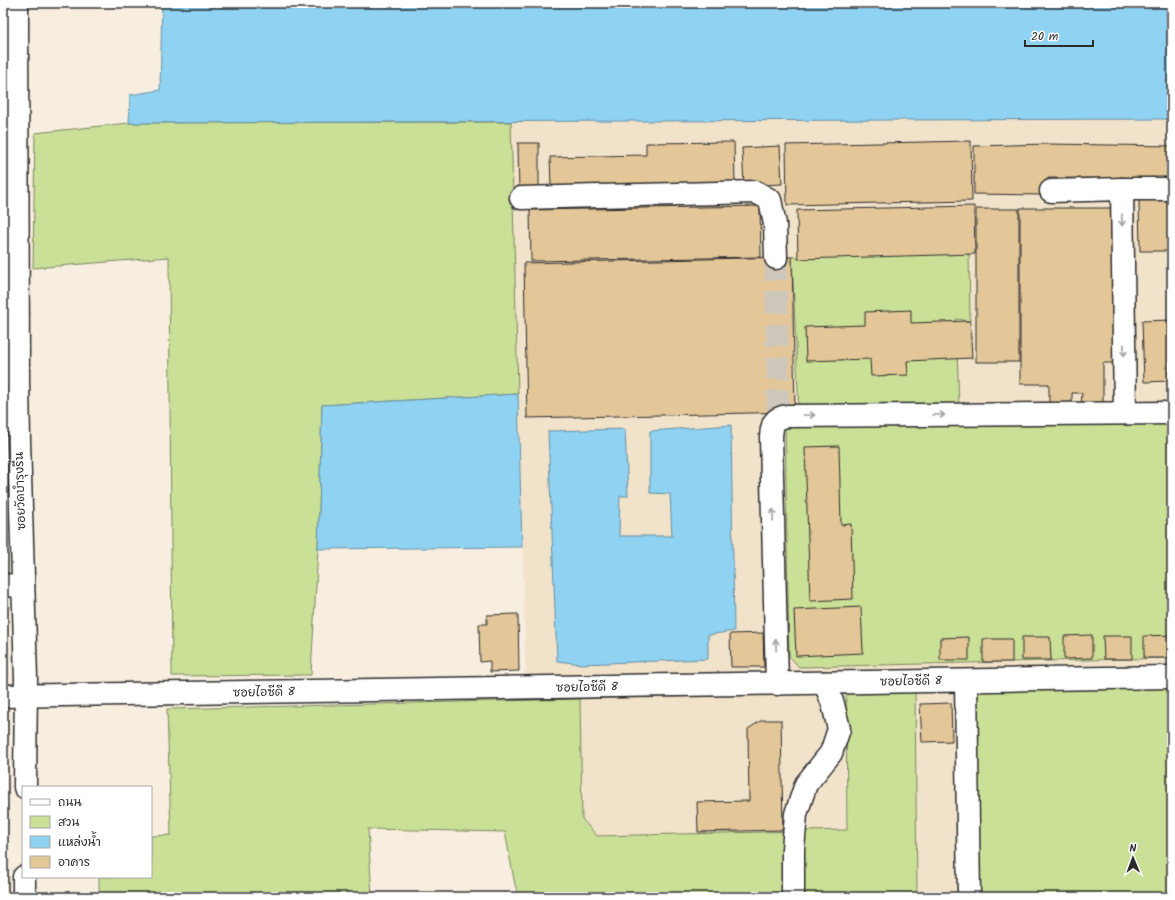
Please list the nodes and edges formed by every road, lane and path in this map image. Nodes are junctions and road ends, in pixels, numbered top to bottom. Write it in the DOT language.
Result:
graph roads {
  1 [pos="17,3"];
  2 [pos="1172,188"];
  3 [pos="1122,189"];
  4 [pos="1051,191"];
  5 [pos="521,198"];
  6 [pos="10,231"];
  7 [pos="776,258"];
  8 [pos="10,381"];
  9 [pos="1125,413"];
  10 [pos="1172,413"];
  11 [pos="11,441"];
  12 [pos="13,585"];
  13 [pos="1172,678"];
  14 [pos="966,681"];
  15 [pos="825,683"];
  16 [pos="777,684"];
  17 [pos="3,696"];
  18 [pos="26,696"];
  19 [pos="25,786"];
  20 [pos="24,878"];
  21 [pos="24,897"];
  22 [pos="793,897"];
  23 [pos="969,897"];
  1 -- 6 [label="street, ซอยวัดบำรุงรื่น"];
  2 -- 3 [label="street"];
  3 -- 4 [label="street"];
  3 -- 9 [label="street, one-way"];
  5 -- 7 [label="street"];
  6 -- 8 [label="street, ซอยวัดบำรุงรื่น"];
  8 -- 11 [label="street, ซอยวัดบำรุงรื่น"];
  9 -- 10 [label="street"];
  16 -- 9 [label="street, one-way"];
  11 -- 12 [label="street, ซอยวัดบำรุงรื่น"];
  12 -- 18 [label="street, ซอยวัดบำรุงรื่น"];
  13 -- 14 [label="street, ซอยไอซีดี 8"];
  14 -- 15 [label="street, ซอยไอซีดี 8"];
  14 -- 23 [label="street"];
  15 -- 16 [label="street, ซอยไอซีดี 8"];
  15 -- 22 [label="street"];
  16 -- 18 [label="street, ซอยไอซีดี 8"];
  17 -- 18 [label="street, ซอยไอซีดี 8"];
  18 -- 19 [label="street, ซอยวัดบำรุงรื่น"];
  20 -- 21 [label="street"];
}
